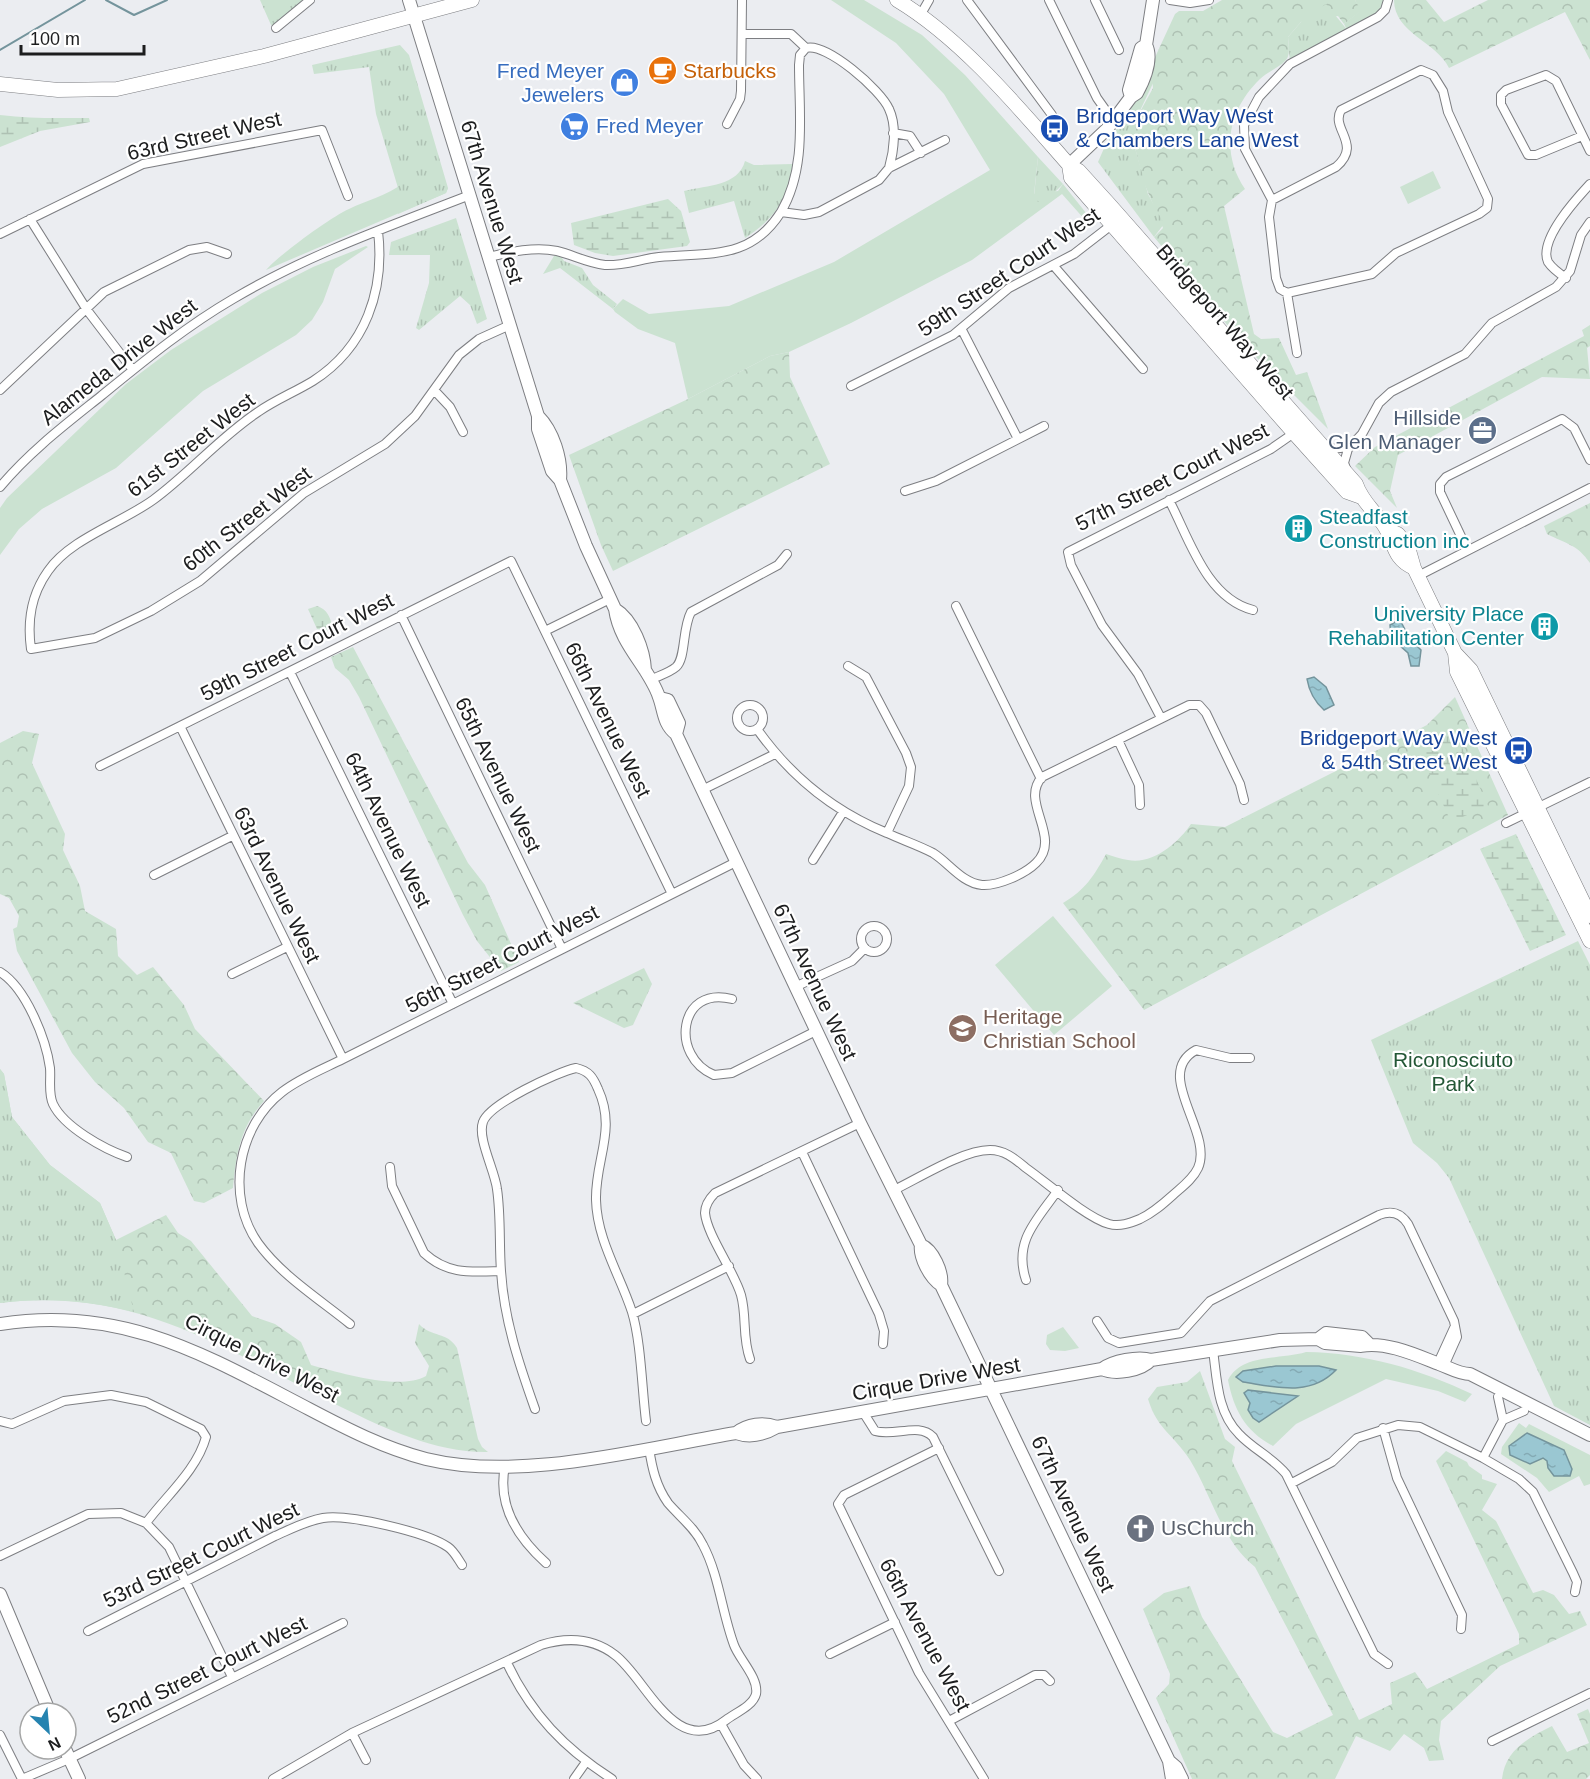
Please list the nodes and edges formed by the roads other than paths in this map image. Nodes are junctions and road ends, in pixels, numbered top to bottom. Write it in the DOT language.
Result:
graph roads {
  1 [pos="310,0"];
  2 [pos="409,0"];
  3 [pos="472,0"];
  4 [pos="742,0"];
  5 [pos="897,0"];
  6 [pos="929,0"];
  7 [pos="967,0"];
  8 [pos="1049,0"];
  9 [pos="1095,0"];
  10 [pos="1153,0"];
  11 [pos="1170,0"];
  12 [pos="1209,0"];
  13 [pos="1388,0"];
  14 [pos="921,14"];
  15 [pos="413,16"];
  16 [pos="276,28"];
  17 [pos="742,34"];
  18 [pos="806,48"];
  19 [pos="1119,50"];
  20 [pos="0,84"];
  21 [pos="1052,115"];
  22 [pos="1114,122"];
  23 [pos="727,124"];
  24 [pos="893,133"];
  25 [pos="1582,136"];
  26 [pos="945,140"];
  27 [pos="1590,151"];
  28 [pos="921,153"];
  29 [pos="1069,165"];
  30 [pos="889,168"];
  31 [pos="1590,184"];
  32 [pos="470,195"];
  33 [pos="348,196"];
  34 [pos="1272,200"];
  35 [pos="782,212"];
  36 [pos="30,219"];
  37 [pos="1117,221"];
  38 [pos="1590,222"];
  39 [pos="378,231"];
  40 [pos="0,234"];
  41 [pos="227,254"];
  42 [pos="489,257"];
  43 [pos="1053,265"];
  44 [pos="1566,278"];
  45 [pos="1287,292"];
  46 [pos="87,310"];
  47 [pos="510,325"];
  48 [pos="962,330"];
  49 [pos="1297,352"];
  50 [pos="132,369"];
  51 [pos="1143,369"];
  52 [pos="851,386"];
  53 [pos="1272,389"];
  54 [pos="0,390"];
  55 [pos="434,390"];
  56 [pos="1044,426"];
  57 [pos="463,432"];
  58 [pos="1294,434"];
  59 [pos="1018,439"];
  60 [pos="1321,445"];
  61 [pos="1349,447"];
  62 [pos="1590,460"];
  63 [pos="1349,477"];
  64 [pos="0,487"];
  65 [pos="1590,488"];
  66 [pos="904,491"];
  67 [pos="1361,497"];
  68 [pos="1169,500"];
  69 [pos="1467,549"];
  70 [pos="787,554"];
  71 [pos="511,561"];
  72 [pos="1416,572"];
  73 [pos="613,604"];
  74 [pos="956,606"];
  75 [pos="1253,610"];
  76 [pos="401,615"];
  77 [pos="544,631"];
  78 [pos="31,649"];
  79 [pos="848,666"];
  80 [pos="290,672"];
  81 [pos="648,675"];
  82 [pos="1161,718"];
  83 [pos="180,726"];
  84 [pos="758,729"];
  85 [pos="1118,740"];
  86 [pos="775,754"];
  87 [pos="100,766"];
  88 [pos="1041,779"];
  89 [pos="1590,782"];
  90 [pos="702,790"];
  91 [pos="1244,800"];
  92 [pos="1140,805"];
  93 [pos="1531,811"];
  94 [pos="843,812"];
  95 [pos="1506,823"];
  96 [pos="887,833"];
  97 [pos="232,836"];
  98 [pos="813,860"];
  99 [pos="736,862"];
  100 [pos="154,875"];
  101 [pos="672,894"];
  102 [pos="1590,916"];
  103 [pos="1590,941"];
  104 [pos="287,947"];
  105 [pos="865,948"];
  106 [pos="562,950"];
  107 [pos="0,972"];
  108 [pos="232,974"];
  109 [pos="797,986"];
  110 [pos="732,999"];
  111 [pos="453,1004"];
  112 [pos="816,1031"];
  113 [pos="1250,1058"];
  114 [pos="343,1059"];
  115 [pos="860,1123"];
  116 [pos="802,1152"];
  117 [pos="127,1157"];
  118 [pos="390,1167"];
  119 [pos="894,1190"];
  120 [pos="1058,1190"];
  121 [pos="729,1266"];
  122 [pos="501,1271"];
  123 [pos="1026,1280"];
  124 [pos="633,1314"];
  125 [pos="0,1317"];
  126 [pos="1097,1321"];
  127 [pos="0,1324"];
  128 [pos="350,1324"];
  129 [pos="883,1344"];
  130 [pos="1213,1350"];
  131 [pos="750,1359"];
  132 [pos="1441,1365"];
  133 [pos="1462,1374"];
  134 [pos="992,1389"];
  135 [pos="1498,1397"];
  136 [pos="535,1409"];
  137 [pos="1524,1410"];
  138 [pos="863,1412"];
  139 [pos="1503,1420"];
  140 [pos="0,1421"];
  141 [pos="646,1421"];
  142 [pos="1383,1428"];
  143 [pos="1590,1435"];
  144 [pos="1590,1444"];
  145 [pos="649,1448"];
  146 [pos="939,1448"];
  147 [pos="1483,1458"];
  148 [pos="503,1466"];
  149 [pos="1292,1483"];
  150 [pos="146,1523"];
  151 [pos="0,1556"];
  152 [pos="546,1563"];
  153 [pos="462,1565"];
  154 [pos="999,1571"];
  155 [pos="184,1582"];
  156 [pos="1575,1592"];
  157 [pos="0,1594"];
  158 [pos="895,1622"];
  159 [pos="343,1623"];
  160 [pos="1461,1629"];
  161 [pos="88,1631"];
  162 [pos="830,1654"];
  163 [pos="507,1663"];
  164 [pos="1388,1664"];
  165 [pos="232,1677"];
  166 [pos="1050,1681"];
  167 [pos="1590,1693"];
  168 [pos="45,1701"];
  169 [pos="948,1721"];
  170 [pos="721,1724"];
  171 [pos="352,1733"];
  172 [pos="0,1735"];
  173 [pos="1492,1741"];
  174 [pos="78,1749"];
  175 [pos="366,1760"];
  176 [pos="54,1761"];
  177 [pos="70,1761"];
  178 [pos="1169,1761"];
  179 [pos="586,1762"];
  180 [pos="22,1779"];
  181 [pos="79,1779"];
  182 [pos="273,1779"];
  183 [pos="573,1779"];
  184 [pos="612,1779"];
  185 [pos="757,1779"];
  186 [pos="984,1779"];
  187 [pos="1172,1779"];
  188 [pos="1182,1779"];
  1 -- 16 [label="street"];
  2 -- 15 [label="main road, 67th Avenue West"];
  3 -- 15 [label="main road"];
  4 -- 17 [label="street"];
  5 -- 14 [label="main road, Bridgeport Way West"];
  6 -- 14 [label="street"];
  7 -- 21 [label="street"];
  8 -- 22 [label="street"];
  9 -- 19 [label="street"];
  10 -- 22 [label="main road"];
  11 -- 12 [label="street"];
  13 -- 34 [label="street"];
  14 -- 29 [label="main road, Bridgeport Way West"];
  15 -- 20 [label="main road"];
  15 -- 32 [label="main road, 67th Avenue West"];
  17 -- 18 [label="street"];
  17 -- 23 [label="street"];
  18 -- 24 [label="street"];
  18 -- 35 [label="street"];
  22 -- 29 [label="main road"];
  24 -- 28 [label="street"];
  24 -- 30 [label="street"];
  25 -- 25 [label="street"];
  25 -- 27 [label="street"];
  26 -- 28 [label="street"];
  28 -- 30 [label="street"];
  29 -- 37 [label="main road, Bridgeport Way West"];
  30 -- 35 [label="street"];
  31 -- 44 [label="street"];
  32 -- 39 [label="street, Alameda Drive West"];
  32 -- 42 [label="main road, 67th Avenue West"];
  33 -- 36 [label="street, 63rd Street West"];
  34 -- 45 [label="street"];
  34 -- 45 [label="street"];
  35 -- 42 [label="street"];
  36 -- 40 [label="street, 63rd Street West"];
  36 -- 46 [label="street"];
  37 -- 43 [label="street, 59th Street Court West"];
  37 -- 53 [label="main road, Bridgeport Way West"];
  37 -- 58 [label="main road, Bridgeport Way West"];
  38 -- 44 [label="street"];
  39 -- 50 [label="street, Alameda Drive West"];
  39 -- 78 [label="street, 61st Street West"];
  41 -- 46 [label="street"];
  42 -- 47 [label="main road, 67th Avenue West"];
  43 -- 48 [label="street, 59th Street Court West"];
  43 -- 51 [label="street"];
  44 -- 61 [label="street"];
  45 -- 49 [label="street"];
  46 -- 50 [label="street"];
  46 -- 54 [label="street"];
  47 -- 55 [label="street, 60th Street West"];
  47 -- 73 [label="main road, 67th Avenue West"];
  48 -- 52 [label="street, 59th Street Court West"];
  48 -- 59 [label="street"];
  50 -- 64 [label="street, Alameda Drive West"];
  53 -- 58 [label="main road"];
  53 -- 60 [label="main road, Bridgeport Way West"];
  55 -- 57 [label="street"];
  55 -- 78 [label="street, 60th Street West"];
  56 -- 59 [label="street"];
  58 -- 60 [label="main road"];
  58 -- 67 [label="main road, Bridgeport Way West"];
  58 -- 68 [label="street, 57th Street Court West"];
  59 -- 66 [label="street"];
  60 -- 61 [label="street"];
  60 -- 63 [label="main road, Bridgeport Way West"];
  61 -- 63 [label="street"];
  62 -- 69 [label="street"];
  63 -- 67 [label="main road, Bridgeport Way West"];
  65 -- 69 [label="street"];
  67 -- 72 [label="main road, Bridgeport Way West"];
  68 -- 75 [label="street"];
  68 -- 82 [label="street, 57th Street Court West"];
  69 -- 72 [label="street"];
  70 -- 81 [label="street"];
  71 -- 76 [label="street, 59th Street Court West"];
  71 -- 77 [label="street, 66th Avenue West"];
  72 -- 93 [label="main road, Bridgeport Way West"];
  73 -- 77 [label="street"];
  73 -- 81 [label="main road, 67th Avenue West"];
  74 -- 88 [label="street"];
  76 -- 80 [label="street, 59th Street Court West"];
  76 -- 106 [label="street, 65th Avenue West"];
  77 -- 101 [label="street, 66th Avenue West"];
  79 -- 96 [label="street"];
  80 -- 83 [label="street, 59th Street Court West"];
  80 -- 111 [label="street, 64th Avenue West"];
  81 -- 90 [label="main road, 67th Avenue West"];
  82 -- 85 [label="street"];
  82 -- 91 [label="street"];
  83 -- 87 [label="street, 59th Street Court West"];
  83 -- 97 [label="street, 63rd Avenue West"];
  84 -- 86 [label="street"];
  85 -- 88 [label="street"];
  85 -- 92 [label="street"];
  86 -- 90 [label="street"];
  86 -- 94 [label="street"];
  88 -- 96 [label="street"];
  89 -- 93 [label="street"];
  90 -- 99 [label="main road, 67th Avenue West"];
  93 -- 95 [label="street"];
  93 -- 102 [label="main road, Bridgeport Way West"];
  93 -- 103 [label="main road, Bridgeport Way West"];
  94 -- 96 [label="street"];
  94 -- 98 [label="street"];
  97 -- 100 [label="street"];
  97 -- 104 [label="street, 63rd Avenue West"];
  99 -- 101 [label="street, 56th Street Court West"];
  99 -- 109 [label="main road, 67th Avenue West"];
  101 -- 106 [label="street, 56th Street Court West"];
  104 -- 108 [label="street"];
  104 -- 114 [label="street, 63rd Avenue West"];
  105 -- 109 [label="street"];
  106 -- 111 [label="street, 56th Street Court West"];
  107 -- 117 [label="street"];
  109 -- 112 [label="main road, 67th Avenue West"];
  110 -- 112 [label="street"];
  111 -- 114 [label="street, 56th Street Court West"];
  112 -- 115 [label="main road, 67th Avenue West"];
  113 -- 120 [label="street"];
  114 -- 128 [label="street, 56th Street Court West"];
  115 -- 116 [label="street"];
  115 -- 119 [label="main road, 67th Avenue West"];
  116 -- 121 [label="street"];
  116 -- 129 [label="street"];
  118 -- 122 [label="street"];
  119 -- 120 [label="street"];
  119 -- 134 [label="main road, 67th Avenue West"];
  120 -- 123 [label="street"];
  121 -- 124 [label="street"];
  121 -- 131 [label="street"];
  122 -- 124 [label="street"];
  122 -- 136 [label="street"];
  124 -- 141 [label="street"];
  125 -- 148 [label="main road, Cirque Drive West"];
  126 -- 132 [label="street"];
  127 -- 148 [label="main road, Cirque Drive West"];
  130 -- 132 [label="main road, Cirque Drive West"];
  130 -- 134 [label="main road, Cirque Drive West"];
  130 -- 149 [label="street"];
  132 -- 133 [label="main road, Cirque Drive West"];
  133 -- 135 [label="main road, Cirque Drive West"];
  133 -- 143 [label="main road, Cirque Drive West"];
  134 -- 138 [label="main road, Cirque Drive West"];
  134 -- 178 [label="main road, 67th Avenue West"];
  135 -- 137 [label="main road, Cirque Drive West"];
  135 -- 139 [label="street"];
  137 -- 139 [label="street"];
  137 -- 144 [label="main road, Cirque Drive West"];
  138 -- 145 [label="main road, Cirque Drive West"];
  138 -- 146 [label="street"];
  139 -- 147 [label="street"];
  140 -- 150 [label="street"];
  142 -- 147 [label="street"];
  142 -- 149 [label="street"];
  142 -- 160 [label="street"];
  145 -- 148 [label="main road, Cirque Drive West"];
  145 -- 170 [label="street"];
  146 -- 154 [label="street"];
  146 -- 158 [label="street, 66th Avenue West"];
  147 -- 156 [label="street"];
  148 -- 152 [label="street"];
  149 -- 164 [label="street"];
  150 -- 151 [label="street"];
  150 -- 155 [label="street"];
  153 -- 155 [label="street, 53rd Street Court West"];
  155 -- 161 [label="street, 53rd Street Court West"];
  155 -- 165 [label="street"];
  157 -- 168 [label="main road"];
  158 -- 162 [label="street"];
  158 -- 169 [label="street, 66th Avenue West"];
  159 -- 165 [label="street, 52nd Street Court West"];
  163 -- 170 [label="street"];
  163 -- 171 [label="street"];
  163 -- 179 [label="street"];
  165 -- 174 [label="street, 52nd Street Court West"];
  166 -- 169 [label="street"];
  167 -- 173 [label="street"];
  169 -- 186 [label="street, 66th Avenue West"];
  170 -- 185 [label="street"];
  171 -- 175 [label="street"];
  171 -- 182 [label="street"];
  172 -- 180 [label="street"];
  176 -- 180 [label="street, 52nd Street Court West"];
  177 -- 181 [label="main road"];
  178 -- 187 [label="main road, 67th Avenue West"];
  178 -- 188 [label="main road, 67th Avenue West"];
  179 -- 183 [label="street"];
  179 -- 184 [label="street"];
}
